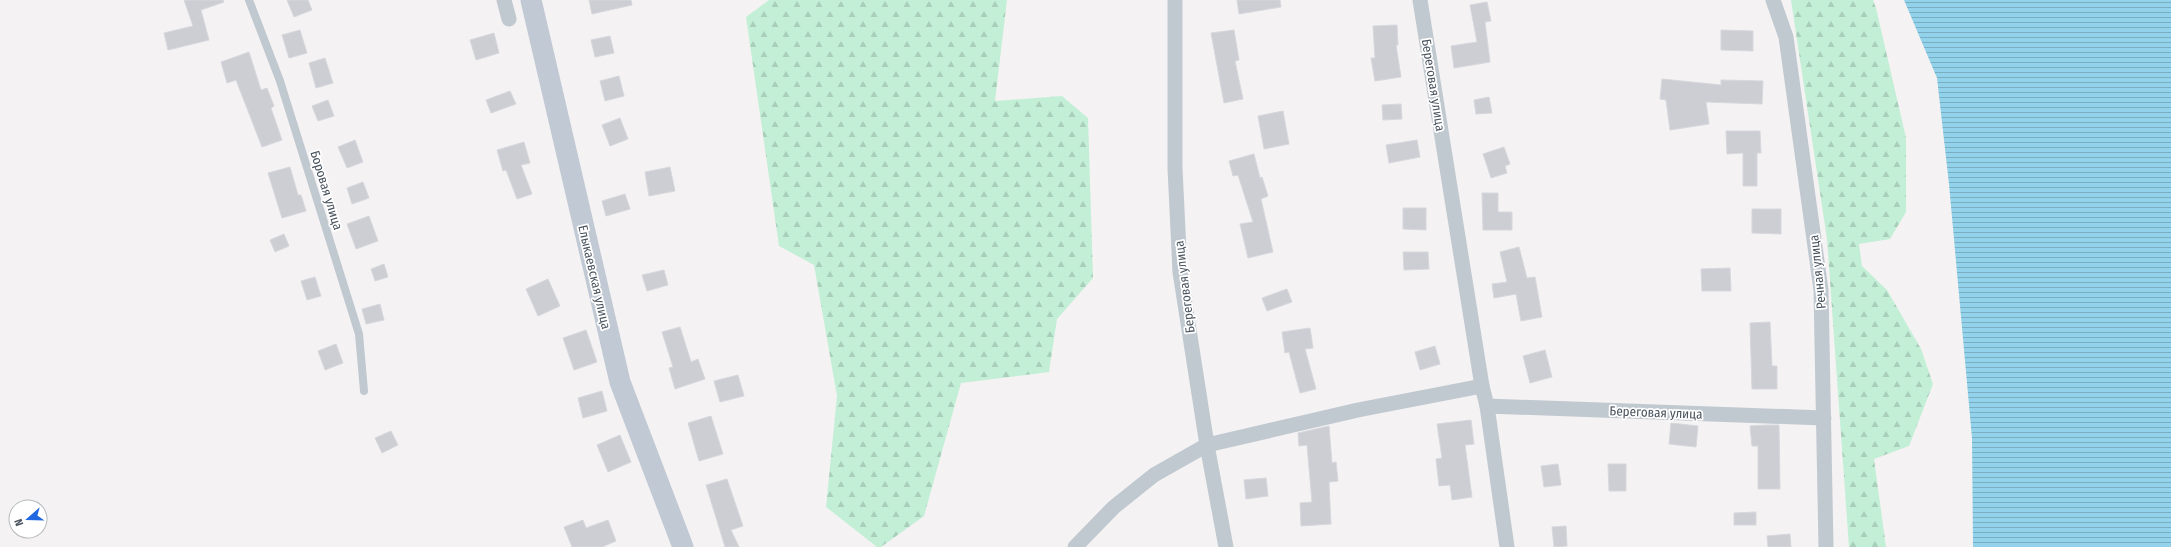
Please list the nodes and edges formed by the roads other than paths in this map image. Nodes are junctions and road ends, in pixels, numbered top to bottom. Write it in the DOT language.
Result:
graph roads {
  1 [pos="249,0"];
  2 [pos="504,0"];
  3 [pos="531,0"];
  4 [pos="1175,0"];
  5 [pos="1420,0"];
  6 [pos="1773,0"];
  7 [pos="508,18"];
  8 [pos="1482,386"];
  9 [pos="364,392"];
  10 [pos="1488,406"];
  11 [pos="1824,418"];
  12 [pos="1207,446"];
  13 [pos="683,547"];
  14 [pos="1075,547"];
  15 [pos="1226,547"];
  16 [pos="1507,547"];
  17 [pos="1826,547"];
  1 -- 9 [label="lane, Боровая улица"];
  2 -- 7 [label="street"];
  3 -- 13 [label="street, Елыкаевская улица"];
  4 -- 12 [label="street, Береговая улица"];
  5 -- 8 [label="street, Береговая улица"];
  6 -- 11 [label="street, Речная улица"];
  8 -- 10 [label="street, Береговая улица"];
  8 -- 12 [label="street"];
  10 -- 11 [label="street, Береговая улица"];
  10 -- 16 [label="street, Береговая улица"];
  11 -- 17 [label="street, Речная улица"];
  12 -- 14 [label="street"];
  12 -- 15 [label="street, Береговая улица"];
}
